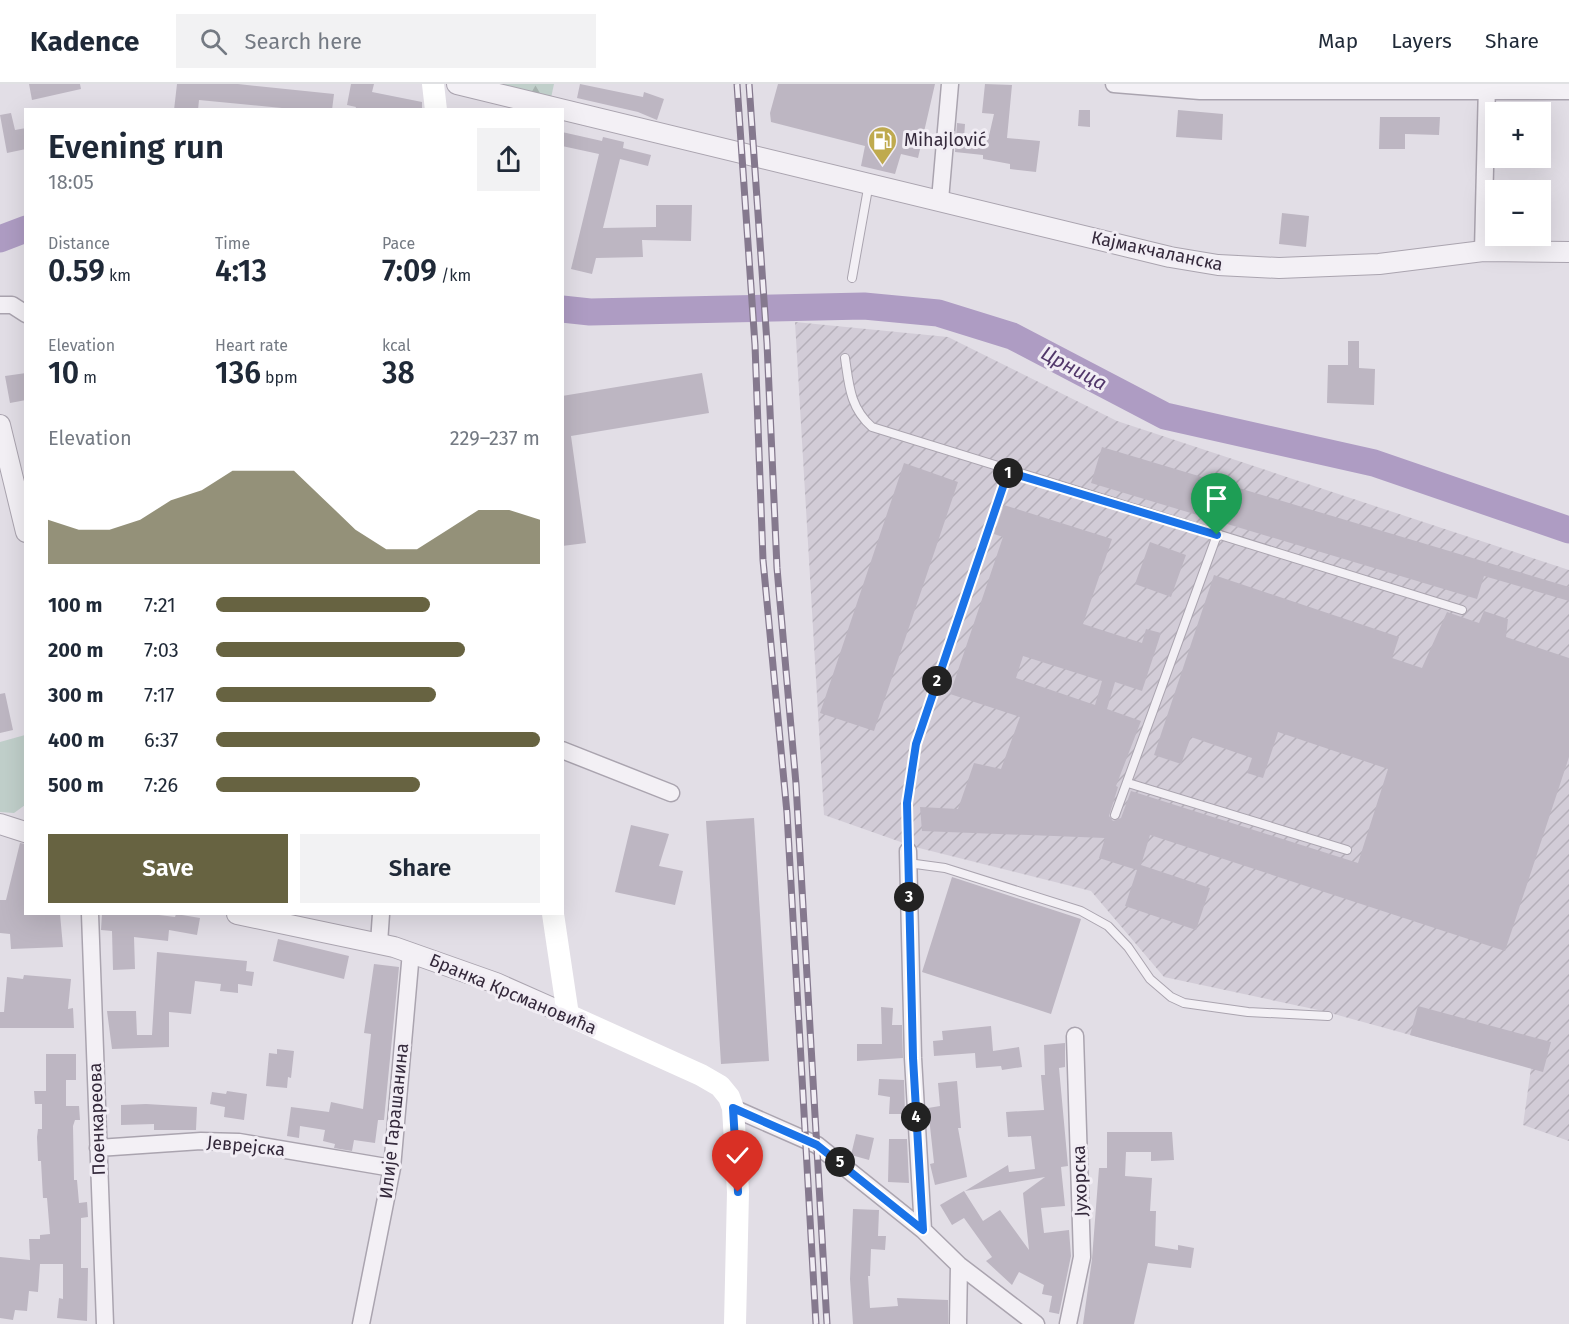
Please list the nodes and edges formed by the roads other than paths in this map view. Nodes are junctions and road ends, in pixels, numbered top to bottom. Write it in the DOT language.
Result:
graph roads {
  1 [pos="433,84"];
  2 [pos="457,84"];
  3 [pos="950,84"];
  4 [pos="1114,84"];
  5 [pos="1144,85"];
  6 [pos="1487,88"];
  7 [pos="1569,91"];
  8 [pos="436,108"];
  9 [pos="557,108"];
  10 [pos="564,110"];
  11 [pos="869,183"];
  12 [pos="940,200"];
  13 [pos="1482,251"];
  14 [pos="1569,252"];
  15 [pos="852,278"];
  16 [pos="0,305"];
  17 [pos="24,313"];
  18 [pos="845,358"];
  19 [pos="0,425"];
  20 [pos="1008,472"];
  21 [pos="24,524"];
  22 [pos="1217,535"];
  23 [pos="1462,610"];
  24 [pos="564,751"];
  25 [pos="1128,783"];
  26 [pos="671,793"];
  27 [pos="1115,815"];
  28 [pos="0,824"];
  29 [pos="24,831"];
  30 [pos="1347,850"];
  31 [pos="908,857"];
  32 [pos="90,915"];
  33 [pos="242,915"];
  34 [pos="381,915"];
  35 [pos="553,915"];
  36 [pos="379,943"];
  37 [pos="411,952"];
  38 [pos="567,1015"];
  39 [pos="1328,1016"];
  40 [pos="1075,1036"];
  41 [pos="733,1108"];
  42 [pos="98,1148"];
  43 [pos="393,1168"];
  44 [pos="923,1230"];
  45 [pos="959,1265"];
  46 [pos="105,1324"];
  47 [pos="361,1324"];
  48 [pos="735,1324"];
  49 [pos="958,1324"];
  50 [pos="1036,1324"];
  51 [pos="1068,1324"];
  1 -- 8 [label="main road"];
  2 -- 9 [label="street, Кајмакчаланска"];
  3 -- 12 [label="street"];
  4 -- 5 [label="street"];
  5 -- 6 [label="street"];
  6 -- 7 [label="street"];
  6 -- 13 [label="street"];
  10 -- 11 [label="street, Кајмакчаланска"];
  11 -- 12 [label="street, Кајмакчаланска"];
  11 -- 15 [label="lane"];
  12 -- 13 [label="street, Кајмакчаланска"];
  13 -- 14 [label="street, Кајмакчаланска"];
  16 -- 17 [label="street"];
  18 -- 20 [label="lane"];
  19 -- 21 [label="street"];
  20 -- 22 [label="lane"];
  20 -- 31 [label="lane"];
  22 -- 23 [label="lane"];
  22 -- 25 [label="lane"];
  24 -- 26 [label="street"];
  25 -- 27 [label="lane"];
  25 -- 30 [label="lane"];
  28 -- 29 [label="street"];
  31 -- 39 [label="lane"];
  31 -- 44 [label="street"];
  32 -- 42 [label="street, Поенкареова"];
  33 -- 36 [label="street, Бранка Крсмановића"];
  34 -- 36 [label="street"];
  35 -- 38 [label="main road"];
  36 -- 37 [label="street, Бранка Крсмановића"];
  37 -- 38 [label="street, Бранка Крсмановића"];
  37 -- 43 [label="street, Илије Гарашанина"];
  38 -- 41 [label="main road, Бранка Крсмановића"];
  40 -- 51 [label="street, Јухорска"];
  41 -- 44 [label="street"];
  41 -- 48 [label="main road"];
  42 -- 43 [label="street, Јеврејска"];
  42 -- 46 [label="street, Поенкареова"];
  43 -- 47 [label="street, Илије Гарашанина"];
  44 -- 45 [label="street"];
  45 -- 49 [label="street"];
  45 -- 50 [label="street"];
}
